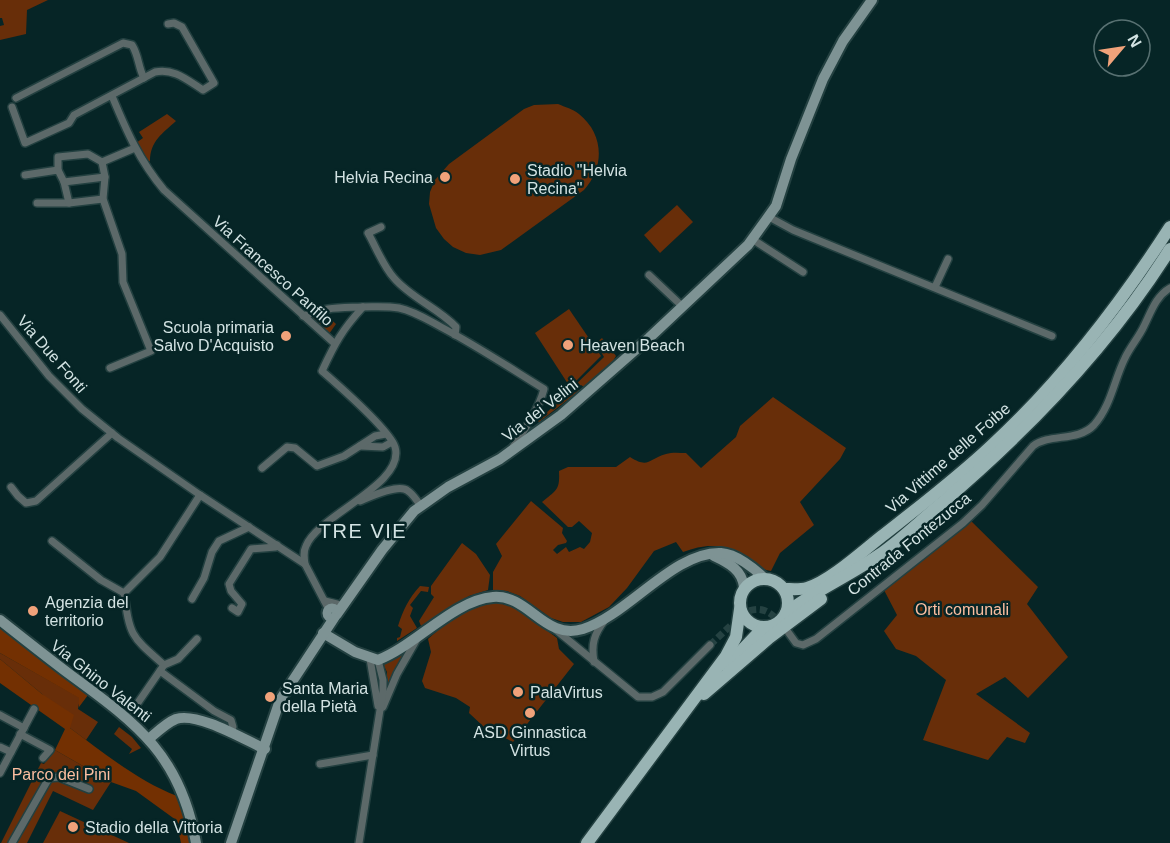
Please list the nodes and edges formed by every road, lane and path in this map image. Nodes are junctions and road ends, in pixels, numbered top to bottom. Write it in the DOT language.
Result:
graph roads {
  1 [pos="872,0"];
  2 [pos="168,24"];
  3 [pos="144,78"];
  4 [pos="112,96"];
  5 [pos="16,98"];
  6 [pos="12,106"];
  7 [pos="135,148"];
  8 [pos="102,162"];
  9 [pos="58,170"];
  10 [pos="25,175"];
  11 [pos="105,177"];
  12 [pos="64,182"];
  13 [pos="103,199"];
  14 [pos="69,202"];
  15 [pos="37,203"];
  16 [pos="769,217"];
  17 [pos="381,227"];
  18 [pos="1170,227"];
  19 [pos="752,239"];
  20 [pos="1170,249"];
  21 [pos="948,259"];
  22 [pos="803,272"];
  23 [pos="649,275"];
  24 [pos="935,287"];
  25 [pos="1170,288"];
  26 [pos="363,307"];
  27 [pos="682,307"];
  28 [pos="0,315"];
  29 [pos="303,316"];
  30 [pos="455,334"];
  31 [pos="1052,336"];
  32 [pos="334,343"];
  33 [pos="110,368"];
  34 [pos="112,433"];
  35 [pos="386,434"];
  36 [pos="392,442"];
  37 [pos="360,446"];
  38 [pos="509,453"];
  39 [pos="262,468"];
  40 [pos="11,487"];
  41 [pos="200,495"];
  42 [pos="349,506"];
  43 [pos="421,506"];
  44 [pos="249,526"];
  45 [pos="52,541"];
  46 [pos="277,545"];
  47 [pos="711,554"];
  48 [pos="878,555"];
  49 [pos="305,564"];
  50 [pos="764,578"];
  51 [pos="744,587"];
  52 [pos="784,589"];
  53 [pos="124,593"];
  54 [pos="192,599"];
  55 [pos="232,608"];
  56 [pos="334,609"];
  57 [pos="740,609"];
  58 [pos="786,613"];
  59 [pos="609,616"];
  60 [pos="0,620"];
  61 [pos="764,627"];
  62 [pos="554,628"];
  63 [pos="788,632"];
  64 [pos="323,633"];
  65 [pos="419,635"];
  66 [pos="197,639"];
  67 [pos="710,645"];
  68 [pos="374,659"];
  69 [pos="594,662"];
  70 [pos="162,668"];
  71 [pos="135,707"];
  72 [pos="34,709"];
  73 [pos="684,710"];
  74 [pos="379,715"];
  75 [pos="0,716"];
  76 [pos="22,731"];
  77 [pos="230,733"];
  78 [pos="149,739"];
  79 [pos="0,747"];
  80 [pos="264,749"];
  81 [pos="11,753"];
  82 [pos="373,755"];
  83 [pos="43,758"];
  84 [pos="320,764"];
  85 [pos="0,773"];
  86 [pos="89,789"];
  87 [pos="12,843"];
  88 [pos="196,843"];
  89 [pos="231,843"];
  90 [pos="359,843"];
  91 [pos="587,843"];
  1 -- 16 [label="street, Via dei Velini"];
  2 -- 3 [label="street"];
  3 -- 4 [label="street"];
  3 -- 5 [label="street"];
  4 -- 6 [label="street"];
  4 -- 7 [label="street, Via Francesco Panfilo"];
  7 -- 8 [label="street"];
  7 -- 29 [label="street, Via Francesco Panfilo"];
  8 -- 9 [label="street"];
  8 -- 11 [label="street"];
  9 -- 10 [label="street"];
  9 -- 12 [label="street"];
  11 -- 12 [label="street"];
  11 -- 13 [label="street"];
  12 -- 14 [label="street"];
  13 -- 14 [label="street"];
  13 -- 33 [label="street"];
  14 -- 15 [label="street"];
  16 -- 19 [label="street, Via dei Velini"];
  16 -- 24 [label="street"];
  17 -- 30 [label="street"];
  18 -- 52 [label="main road, Via Vittime delle Foibe"];
  19 -- 22 [label="street"];
  19 -- 27 [label="street, Via dei Velini"];
  20 -- 48 [label="main road, Via Vittime delle Foibe"];
  21 -- 24 [label="street"];
  23 -- 27 [label="street"];
  24 -- 31 [label="street"];
  25 -- 63 [label="street, Contrada Fontezucca"];
  26 -- 29 [label="street"];
  26 -- 30 [label="street"];
  26 -- 32 [label="street"];
  27 -- 38 [label="street, Via dei Velini"];
  28 -- 34 [label="street, Via Due Fonti"];
  29 -- 32 [label="street, Via Francesco Panfilo"];
  30 -- 38 [label="street"];
  32 -- 35 [label="street, Via Francesco Panfilo"];
  34 -- 40 [label="street"];
  34 -- 41 [label="street, Via Due Fonti"];
  35 -- 36 [label="street, Via Francesco Panfilo"];
  35 -- 37 [label="street"];
  36 -- 37 [label="street"];
  36 -- 42 [label="street"];
  37 -- 39 [label="street"];
  38 -- 43 [label="street, Via dei Velini"];
  41 -- 44 [label="street, Via Due Fonti"];
  41 -- 53 [label="street"];
  42 -- 43 [label="street"];
  42 -- 49 [label="street"];
  43 -- 56 [label="street, Via dei Velini"];
  44 -- 46 [label="street, Via Due Fonti"];
  44 -- 54 [label="street"];
  45 -- 53 [label="street"];
  46 -- 49 [label="street, Via Due Fonti"];
  46 -- 55 [label="street"];
  47 -- 50 [label="street"];
  47 -- 51 [label="street"];
  47 -- 59 [label="street"];
  48 -- 58 [label="main road, Via Vittime delle Foibe"];
  48 -- 73 [label="main road"];
  49 -- 56 [label="street, Via Due Fonti"];
  50 -- 51 [label="main road"];
  50 -- 52 [label="main road"];
  51 -- 57 [label="main road"];
  52 -- 58 [label="main road"];
  53 -- 70 [label="street"];
  56 -- 64 [label="street, Via dei Velini"];
  57 -- 61 [label="main road"];
  57 -- 73 [label="main road"];
  58 -- 61 [label="main road"];
  59 -- 62 [label="street"];
  59 -- 69 [label="street"];
  60 -- 78 [label="street, Via Ghino Valenti"];
  61 -- 73 [label="main road"];
  62 -- 65 [label="street"];
  62 -- 69 [label="street"];
  64 -- 68 [label="street"];
  64 -- 80 [label="street, Via dei Velini"];
  65 -- 68 [label="street"];
  65 -- 74 [label="street"];
  66 -- 70 [label="street"];
  67 -- 69 [label="street"];
  68 -- 74 [label="street"];
  70 -- 71 [label="street"];
  70 -- 77 [label="street"];
  72 -- 76 [label="street"];
  73 -- 91 [label="main road"];
  74 -- 82 [label="street"];
  75 -- 76 [label="street"];
  76 -- 81 [label="street"];
  76 -- 83 [label="street"];
  77 -- 78 [label="street"];
  77 -- 80 [label="street"];
  78 -- 88 [label="street, Via Ghino Valenti"];
  79 -- 81 [label="street"];
  80 -- 89 [label="street, Via dei Velini"];
  81 -- 85 [label="street"];
  82 -- 84 [label="street"];
  82 -- 90 [label="street"];
  86 -- 87 [label="street"];
}
